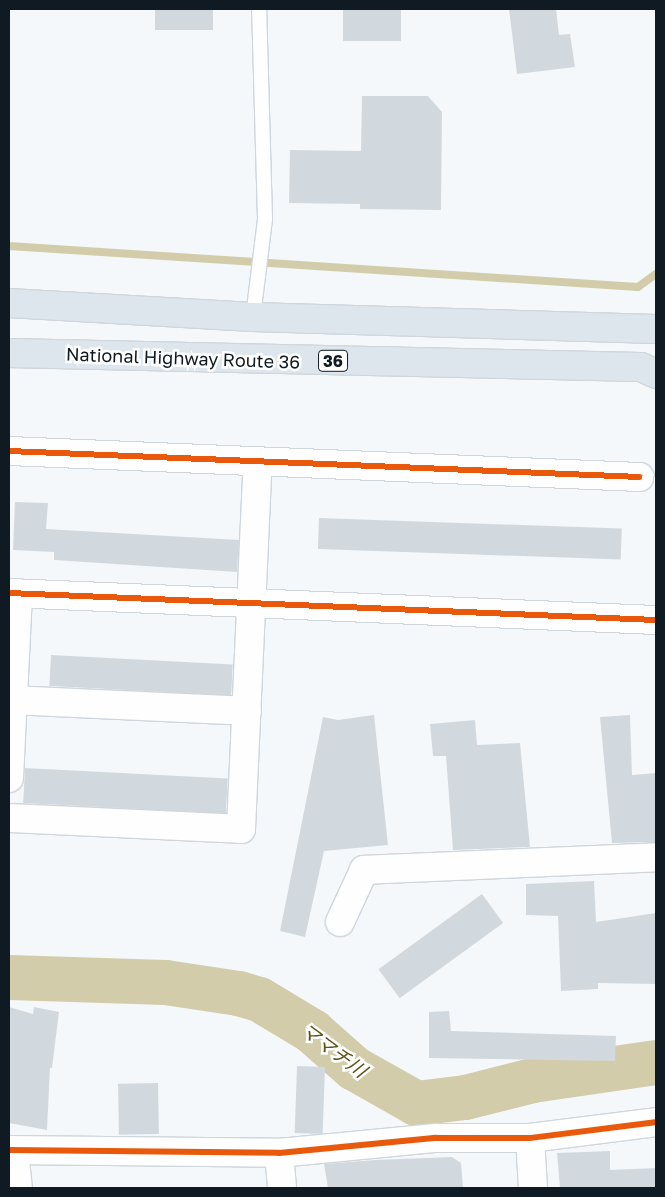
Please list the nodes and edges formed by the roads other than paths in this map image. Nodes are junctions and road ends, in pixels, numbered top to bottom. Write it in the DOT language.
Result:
graph roads {
  1 [pos="259,9"];
  2 [pos="9,303"];
  3 [pos="253,317"];
  4 [pos="656,328"];
  5 [pos="9,353"];
  6 [pos="656,374"];
  7 [pos="9,451"];
  8 [pos="258,461"];
  9 [pos="639,477"];
  10 [pos="13,593"];
  11 [pos="252,603"];
  12 [pos="656,620"];
  13 [pos="10,700"];
  14 [pos="247,710"];
  15 [pos="9,778"];
  16 [pos="9,818"];
  17 [pos="656,857"];
  18 [pos="340,922"];
  19 [pos="656,1122"];
  20 [pos="530,1138"];
  21 [pos="12,1151"];
  22 [pos="279,1154"];
  23 [pos="18,1188"];
  24 [pos="282,1188"];
  25 [pos="533,1188"];
  1 -- 3 [label="lane"];
  2 -- 3 [label="highway"];
  3 -- 4 [label="highway"];
  5 -- 6 [label="highway, National Highway Route 36 / 36"];
  7 -- 8 [label="street"];
  8 -- 9 [label="street"];
  8 -- 11 [label="street"];
  10 -- 11 [label="street"];
  10 -- 13 [label="street"];
  11 -- 12 [label="street"];
  11 -- 14 [label="street"];
  13 -- 14 [label="street"];
  13 -- 15 [label="street"];
  14 -- 16 [label="street"];
  17 -- 18 [label="street"];
  19 -- 20 [label="street"];
  20 -- 22 [label="street"];
  20 -- 25 [label="street"];
  21 -- 22 [label="street"];
  21 -- 23 [label="street"];
  22 -- 24 [label="street"];
}
